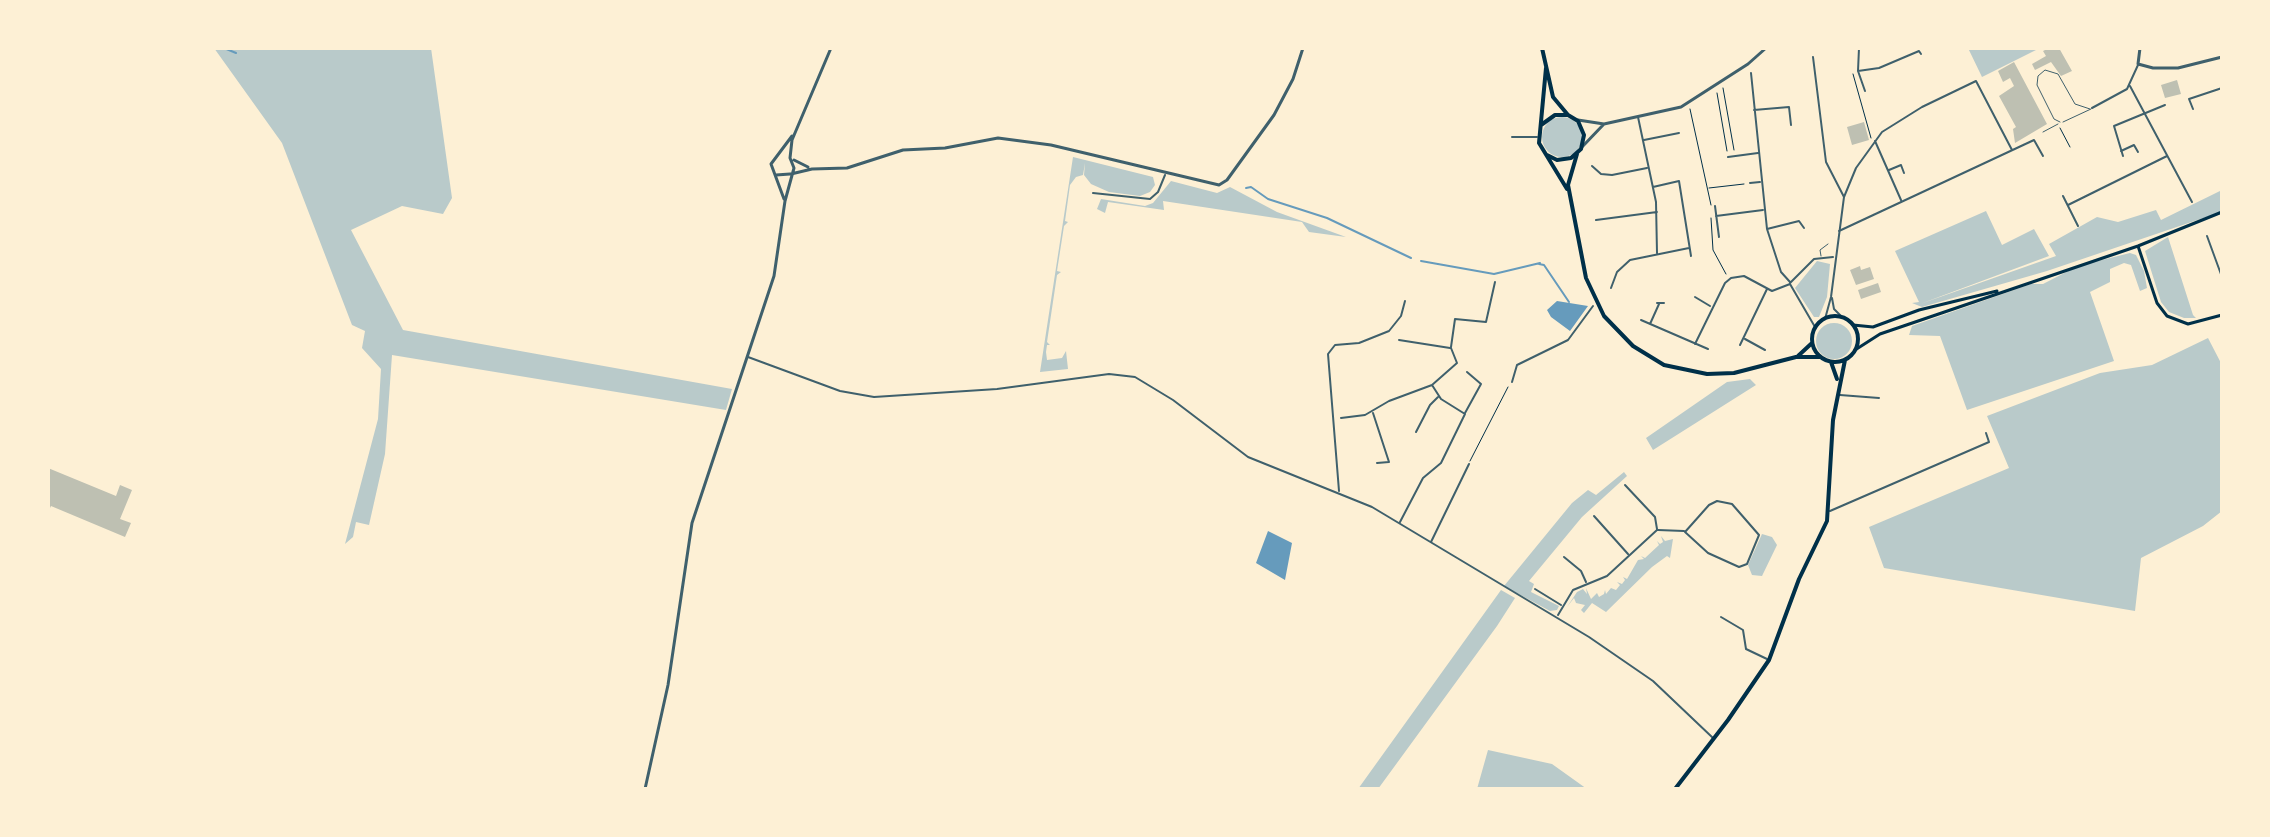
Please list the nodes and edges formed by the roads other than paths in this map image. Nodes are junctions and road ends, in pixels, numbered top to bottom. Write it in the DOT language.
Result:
graph roads {
  1 [pos="831,48"];
  2 [pos="1303,48"];
  3 [pos="1542,48"];
  4 [pos="1766,48"];
  5 [pos="1859,48"];
  6 [pos="2140,48"];
  7 [pos="1921,54"];
  8 [pos="1813,57"];
  9 [pos="2221,57"];
  10 [pos="2138,64"];
  11 [pos="2222,64"];
  12 [pos="1546,68"];
  13 [pos="1856,69"];
  14 [pos="1751,73"];
  15 [pos="1751,78"];
  16 [pos="1744,79"];
  17 [pos="2130,86"];
  18 [pos="2222,88"];
  19 [pos="1865,91"];
  20 [pos="2165,105"];
  21 [pos="2092,108"];
  22 [pos="2193,109"];
  23 [pos="1754,110"];
  24 [pos="2142,111"];
  25 [pos="1570,116"];
  26 [pos="1638,117"];
  27 [pos="2059,123"];
  28 [pos="1604,124"];
  29 [pos="1791,125"];
  30 [pos="2109,126"];
  31 [pos="2114,126"];
  32 [pos="1540,127"];
  33 [pos="2043,132"];
  34 [pos="794,133"];
  35 [pos="1679,133"];
  36 [pos="1538,136"];
  37 [pos="1512,137"];
  38 [pos="1643,140"];
  39 [pos="1874,142"];
  40 [pos="2012,150"];
  41 [pos="2121,151"];
  42 [pos="1579,152"];
  43 [pos="2138,152"];
  44 [pos="1758,153"];
  45 [pos="1545,154"];
  46 [pos="2043,156"];
  47 [pos="2123,156"];
  48 [pos="2167,156"];
  49 [pos="1728,157"];
  50 [pos="775,158"];
  51 [pos="791,158"];
  52 [pos="1592,166"];
  53 [pos="1649,168"];
  54 [pos="812,169"];
  55 [pos="1888,171"];
  56 [pos="1166,173"];
  57 [pos="1904,173"];
  58 [pos="775,174"];
  59 [pos="791,174"];
  60 [pos="1761,182"];
  61 [pos="1750,183"];
  62 [pos="1653,187"];
  63 [pos="1568,190"];
  64 [pos="1093,193"];
  65 [pos="2063,196"];
  66 [pos="1844,197"];
  67 [pos="785,201"];
  68 [pos="1901,202"];
  69 [pos="2192,202"];
  70 [pos="1713,205"];
  71 [pos="2068,205"];
  72 [pos="1764,210"];
  73 [pos="1657,212"];
  74 [pos="2222,212"];
  75 [pos="1716,216"];
  76 [pos="1596,220"];
  77 [pos="2078,226"];
  78 [pos="1804,228"];
  79 [pos="1767,229"];
  80 [pos="1837,231"];
  81 [pos="2207,236"];
  82 [pos="1719,237"];
  83 [pos="1828,244"];
  84 [pos="2138,246"];
  85 [pos="1690,247"];
  86 [pos="1657,253"];
  87 [pos="1691,256"];
  88 [pos="1821,256"];
  89 [pos="1835,258"];
  90 [pos="2222,277"];
  91 [pos="1495,282"];
  92 [pos="1790,283"];
  93 [pos="2013,287"];
  94 [pos="1611,288"];
  95 [pos="1767,289"];
  96 [pos="1695,296"];
  97 [pos="1831,297"];
  98 [pos="1405,301"];
  99 [pos="1660,303"];
  100 [pos="1593,306"];
  101 [pos="1712,307"];
  102 [pos="2222,315"];
  103 [pos="1843,318"];
  104 [pos="1825,319"];
  105 [pos="1641,320"];
  106 [pos="1889,321"];
  107 [pos="1650,324"];
  108 [pos="1853,325"];
  109 [pos="1815,327"];
  110 [pos="1900,327"];
  111 [pos="1744,338"];
  112 [pos="1399,340"];
  113 [pos="1812,343"];
  114 [pos="1695,344"];
  115 [pos="1740,345"];
  116 [pos="1451,348"];
  117 [pos="1708,349"];
  118 [pos="1765,350"];
  119 [pos="1855,350"];
  120 [pos="747,356"];
  121 [pos="1796,357"];
  122 [pos="1820,357"];
  123 [pos="1845,360"];
  124 [pos="1831,362"];
  125 [pos="1467,372"];
  126 [pos="1838,381"];
  127 [pos="1512,382"];
  128 [pos="1432,385"];
  129 [pos="1836,395"];
  130 [pos="1439,396"];
  131 [pos="1879,398"];
  132 [pos="1373,412"];
  133 [pos="1465,414"];
  134 [pos="1341,418"];
  135 [pos="1416,432"];
  136 [pos="1986,433"];
  137 [pos="1377,463"];
  138 [pos="1469,464"];
  139 [pos="1625,485"];
  140 [pos="1339,492"];
  141 [pos="1828,512"];
  142 [pos="1594,516"];
  143 [pos="1399,523"];
  144 [pos="1657,530"];
  145 [pos="1685,532"];
  146 [pos="1431,542"];
  147 [pos="1629,555"];
  148 [pos="1564,557"];
  149 [pos="1586,584"];
  150 [pos="1535,589"];
  151 [pos="1563,606"];
  152 [pos="1556,617"];
  153 [pos="1721,617"];
  154 [pos="1769,660"];
  155 [pos="1715,739"];
  156 [pos="645,789"];
  157 [pos="1675,789"];
  1 -- 34 [label="street"];
  2 -- 56 [label="street"];
  3 -- 12 [label="main road"];
  4 -- 26 [label="street"];
  5 -- 13 [label="street"];
  6 -- 10 [label="street"];
  7 -- 13 [label="street"];
  8 -- 66 [label="street"];
  9 -- 10 [label="street"];
  9 -- 11 [label="street"];
  10 -- 17 [label="street"];
  12 -- 25 [label="main road"];
  12 -- 32 [label="main road"];
  13 -- 19 [label="street"];
  14 -- 15 [label="street"];
  15 -- 16 [label="street"];
  15 -- 23 [label="street"];
  17 -- 21 [label="street"];
  17 -- 24 [label="street"];
  18 -- 22 [label="street"];
  20 -- 24 [label="street"];
  21 -- 27 [label="lane"];
  21 -- 27 [label="lane"];
  23 -- 29 [label="street"];
  23 -- 44 [label="street"];
  24 -- 31 [label="street"];
  24 -- 48 [label="street"];
  25 -- 28 [label="street"];
  25 -- 32 [label="main road"];
  25 -- 42 [label="main road"];
  26 -- 28 [label="street"];
  26 -- 38 [label="street"];
  27 -- 33 [label="lane"];
  28 -- 42 [label="street"];
  30 -- 31 [label="street"];
  31 -- 41 [label="street"];
  32 -- 36 [label="main road"];
  34 -- 50 [label="street"];
  34 -- 51 [label="street"];
  35 -- 38 [label="street"];
  36 -- 37 [label="street"];
  36 -- 45 [label="main road"];
  38 -- 53 [label="street"];
  39 -- 40 [label="street"];
  39 -- 55 [label="street"];
  39 -- 66 [label="street"];
  40 -- 46 [label="street"];
  40 -- 68 [label="street"];
  41 -- 43 [label="street"];
  41 -- 47 [label="street"];
  42 -- 45 [label="main road"];
  42 -- 63 [label="main road"];
  44 -- 49 [label="street"];
  44 -- 60 [label="street"];
  45 -- 63 [label="main road"];
  48 -- 69 [label="street"];
  48 -- 71 [label="street"];
  50 -- 51 [label="street"];
  50 -- 58 [label="street"];
  51 -- 54 [label="street"];
  51 -- 59 [label="street"];
  52 -- 53 [label="street"];
  53 -- 62 [label="street"];
  54 -- 56 [label="street"];
  54 -- 59 [label="street"];
  55 -- 57 [label="street"];
  55 -- 68 [label="street"];
  56 -- 64 [label="street"];
  58 -- 59 [label="street"];
  58 -- 67 [label="street"];
  59 -- 67 [label="street"];
  60 -- 61 [label="street"];
  60 -- 72 [label="street"];
  62 -- 73 [label="street"];
  62 -- 85 [label="street"];
  63 -- 121 [label="main road"];
  65 -- 71 [label="street"];
  66 -- 80 [label="street"];
  67 -- 120 [label="street"];
  68 -- 80 [label="street"];
  70 -- 75 [label="street"];
  71 -- 77 [label="street"];
  72 -- 75 [label="street"];
  72 -- 79 [label="street"];
  73 -- 76 [label="street"];
  73 -- 86 [label="street"];
  74 -- 84 [label="main road"];
  75 -- 82 [label="street"];
  78 -- 79 [label="street"];
  79 -- 92 [label="street"];
  80 -- 89 [label="street"];
  81 -- 90 [label="street"];
  83 -- 88 [label="lane"];
  84 -- 93 [label="main road"];
  84 -- 102 [label="main road"];
  85 -- 86 [label="street"];
  85 -- 87 [label="street"];
  86 -- 94 [label="street"];
  88 -- 89 [label="street"];
  88 -- 92 [label="street"];
  89 -- 97 [label="street"];
  91 -- 116 [label="street"];
  92 -- 95 [label="street"];
  92 -- 109 [label="street"];
  93 -- 106 [label="main road"];
  93 -- 110 [label="main road"];
  95 -- 101 [label="street"];
  95 -- 111 [label="street"];
  96 -- 101 [label="street"];
  97 -- 103 [label="street"];
  97 -- 104 [label="street"];
  98 -- 140 [label="street"];
  99 -- 107 [label="street"];
  100 -- 127 [label="street"];
  101 -- 114 [label="street"];
  103 -- 104 [label="main road"];
  103 -- 108 [label="main road"];
  104 -- 109 [label="main road"];
  105 -- 107 [label="street"];
  106 -- 108 [label="main road"];
  106 -- 110 [label="main road"];
  107 -- 114 [label="street"];
  108 -- 119 [label="main road"];
  109 -- 113 [label="main road"];
  110 -- 119 [label="main road"];
  111 -- 115 [label="street"];
  111 -- 118 [label="street"];
  112 -- 116 [label="street"];
  113 -- 121 [label="main road"];
  113 -- 122 [label="main road"];
  114 -- 117 [label="street"];
  116 -- 128 [label="street"];
  119 -- 123 [label="main road"];
  120 -- 140 [label="street"];
  120 -- 156 [label="street"];
  121 -- 122 [label="main road"];
  122 -- 124 [label="main road"];
  123 -- 124 [label="main road"];
  123 -- 126 [label="main road"];
  124 -- 126 [label="main road"];
  125 -- 133 [label="street"];
  126 -- 129 [label="main road"];
  128 -- 130 [label="street"];
  128 -- 132 [label="street"];
  129 -- 131 [label="street"];
  129 -- 141 [label="main road"];
  130 -- 133 [label="street"];
  130 -- 135 [label="street"];
  132 -- 134 [label="street"];
  132 -- 137 [label="street"];
  133 -- 143 [label="street"];
  136 -- 141 [label="street"];
  138 -- 146 [label="street"];
  139 -- 144 [label="street"];
  140 -- 143 [label="street"];
  141 -- 154 [label="main road"];
  142 -- 147 [label="street"];
  143 -- 146 [label="street"];
  144 -- 145 [label="street"];
  144 -- 147 [label="street"];
  145 -- 145 [label="street"];
  146 -- 152 [label="street"];
  147 -- 149 [label="street"];
  148 -- 149 [label="street"];
  149 -- 151 [label="street"];
  150 -- 151 [label="street"];
  151 -- 152 [label="street"];
  152 -- 155 [label="street"];
  153 -- 154 [label="street"];
  154 -- 155 [label="main road"];
  155 -- 157 [label="main road"];
}
